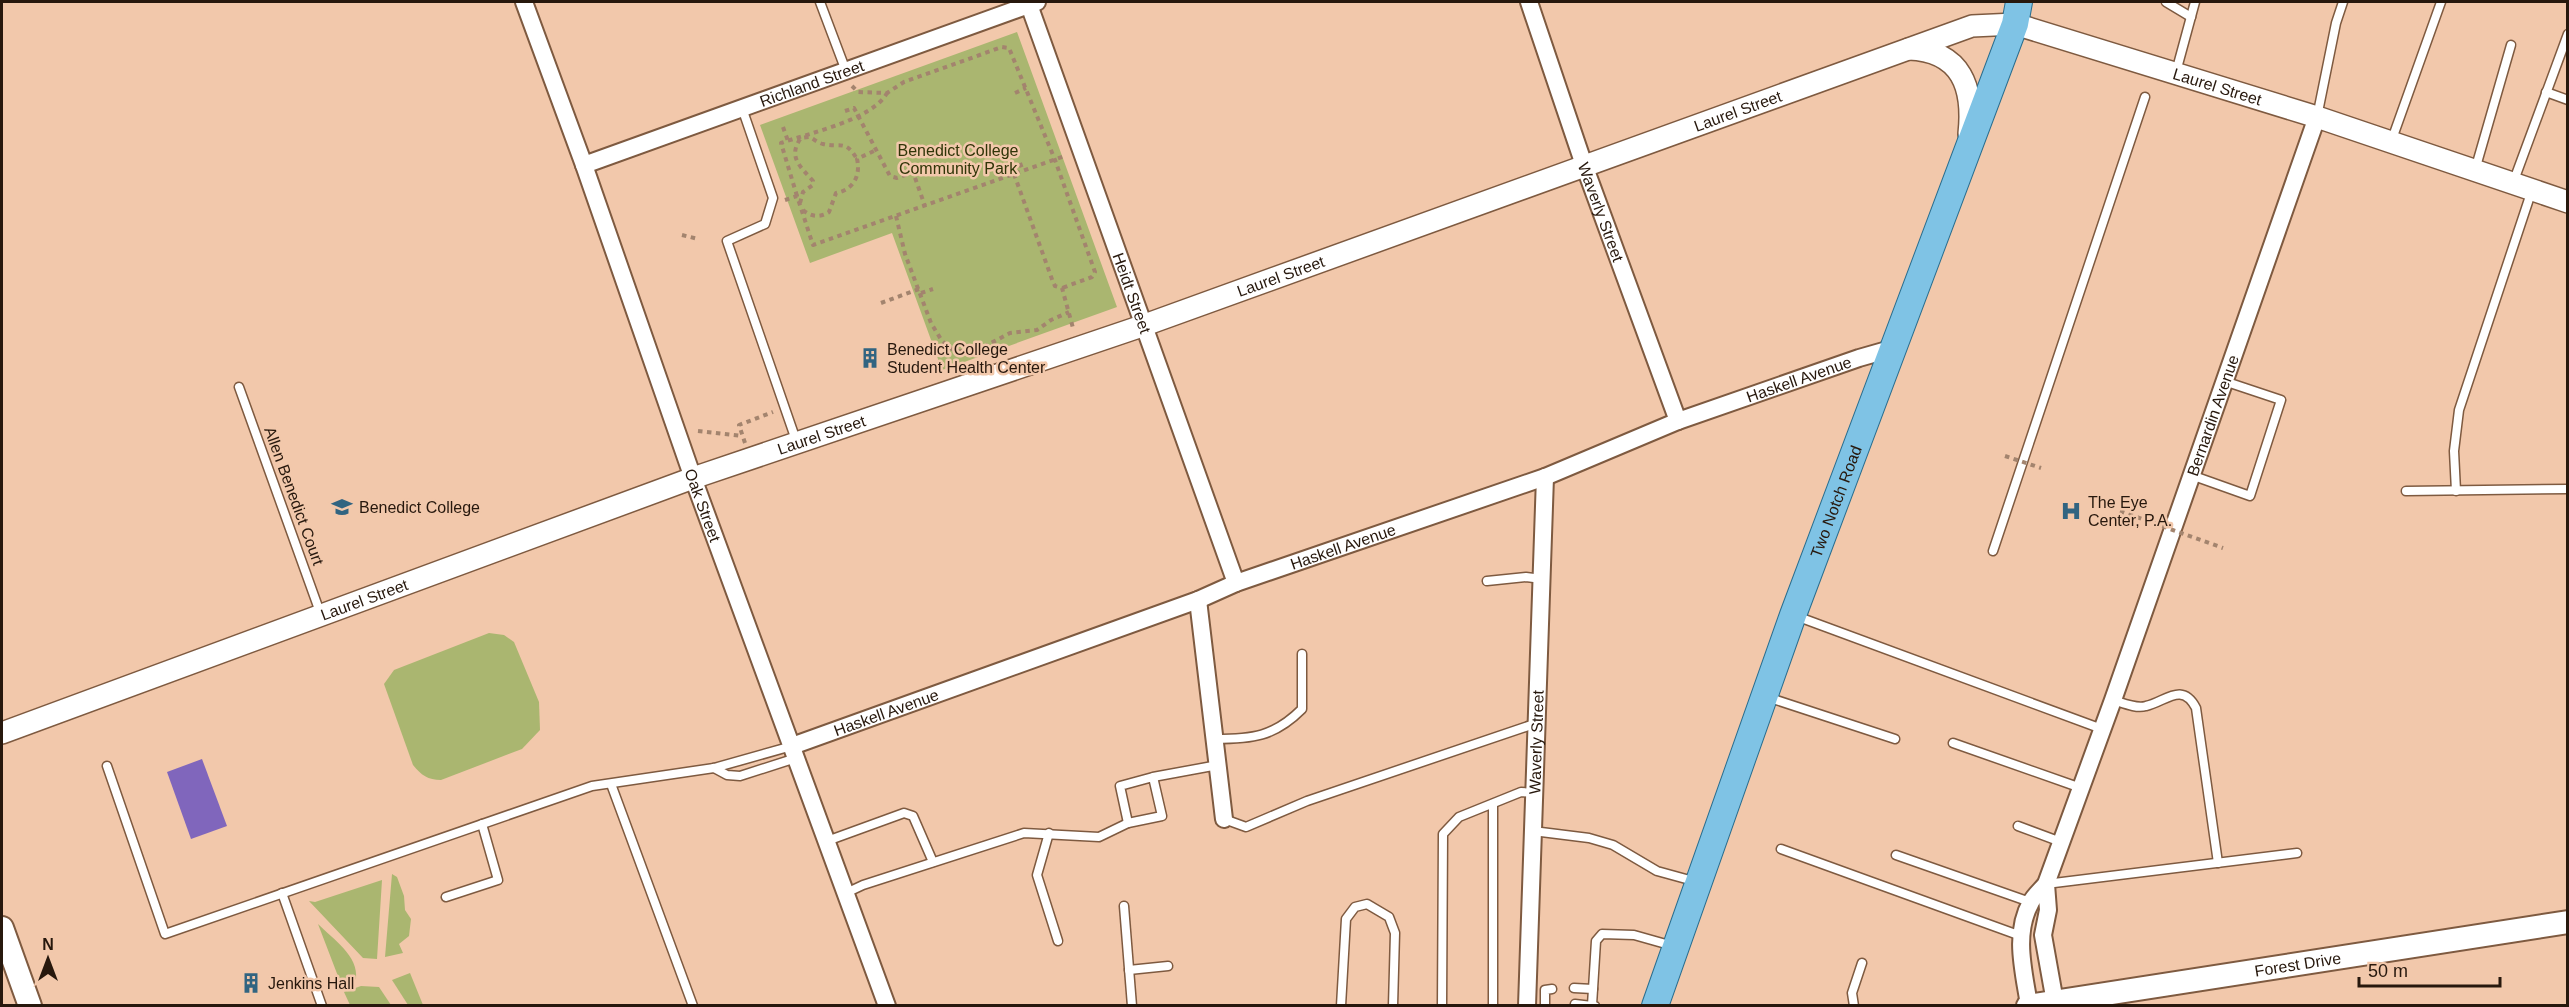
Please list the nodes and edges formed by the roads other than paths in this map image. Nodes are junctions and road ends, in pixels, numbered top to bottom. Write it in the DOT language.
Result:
graph roads {
  1 [pos="524,2"];
  2 [pos="820,2"];
  3 [pos="1031,2"];
  4 [pos="1529,2"];
  5 [pos="2166,2"];
  6 [pos="2195,2"];
  7 [pos="2343,2"];
  8 [pos="2441,2"];
  9 [pos="2017,13"];
  10 [pos="2191,17"];
  11 [pos="2568,34"];
  12 [pos="2511,45"];
  13 [pos="1909,49"];
  14 [pos="2176,72"];
  15 [pos="849,78"];
  16 [pos="2546,92"];
  17 [pos="2145,96"];
  18 [pos="2568,100"];
  19 [pos="742,108"];
  20 [pos="2317,117"];
  21 [pos="2391,142"];
  22 [pos="1967,152"];
  23 [pos="584,165"];
  24 [pos="1584,165"];
  25 [pos="2475,170"];
  26 [pos="2523,186"];
  27 [pos="2568,202"];
  28 [pos="1142,326"];
  29 [pos="1894,348"];
  30 [pos="2224,381"];
  31 [pos="238,387"];
  32 [pos="1678,422"];
  33 [pos="797,443"];
  34 [pos="2190,475"];
  35 [pos="1545,477"];
  36 [pos="693,478"];
  37 [pos="2568,489"];
  38 [pos="2406,491"];
  39 [pos="2456,491"];
  40 [pos="1993,551"];
  41 [pos="1542,579"];
  42 [pos="1486,581"];
  43 [pos="1236,584"];
  44 [pos="1198,600"];
  45 [pos="321,615"];
  46 [pos="1793,615"];
  47 [pos="1302,654"];
  48 [pos="1764,696"];
  49 [pos="2113,700"];
  50 [pos="1537,723"];
  51 [pos="2102,729"];
  52 [pos="2,733"];
  53 [pos="1215,739"];
  54 [pos="1895,739"];
  55 [pos="1953,743"];
  56 [pos="794,752"];
  57 [pos="1218,765"];
  58 [pos="107,766"];
  59 [pos="714,768"];
  60 [pos="1153,777"];
  61 [pos="611,784"];
  62 [pos="2081,788"];
  63 [pos="1534,793"];
  64 [pos="1493,804"];
  65 [pos="1224,819"];
  66 [pos="1128,823"];
  67 [pos="482,824"];
  68 [pos="2018,826"];
  69 [pos="1533,831"];
  70 [pos="1049,833"];
  71 [pos="827,841"];
  72 [pos="2061,842"];
  73 [pos="1781,849"];
  74 [pos="2297,853"];
  75 [pos="1896,855"];
  76 [pos="933,862"];
  77 [pos="2218,863"];
  78 [pos="1699,883"];
  79 [pos="2046,884"];
  80 [pos="282,893"];
  81 [pos="846,893"];
  82 [pos="446,897"];
  83 [pos="2030,902"];
  84 [pos="1124,906"];
  85 [pos="2568,922"];
  86 [pos="2,928"];
  87 [pos="2021,936"];
  88 [pos="1058,941"];
  89 [pos="1676,946"];
  90 [pos="1862,963"];
  91 [pos="1168,966"];
  92 [pos="1129,970"];
  93 [pos="1574,988"];
  94 [pos="1593,989"];
  95 [pos="1527,998"];
  96 [pos="2055,1002"];
  97 [pos="1575,1004"];
  98 [pos="30,1005"];
  99 [pos="322,1005"];
  100 [pos="693,1005"];
  101 [pos="887,1005"];
  102 [pos="1132,1005"];
  103 [pos="1341,1005"];
  104 [pos="1393,1005"];
  105 [pos="1442,1005"];
  106 [pos="1492,1005"];
  107 [pos="1545,1005"];
  108 [pos="1593,1005"];
  109 [pos="1656,1005"];
  110 [pos="1854,1005"];
  111 [pos="2029,1005"];
  1 -- 23 [label="street, Oak Street"];
  2 -- 15 [label="lane"];
  3 -- 15 [label="street, Richland Street"];
  3 -- 28 [label="street, Heidt Street"];
  4 -- 24 [label="street, Waverly Street"];
  5 -- 10 [label="lane"];
  6 -- 10 [label="lane"];
  7 -- 20 [label="lane"];
  8 -- 21 [label="lane"];
  9 -- 13 [label="street, Laurel Street"];
  9 -- 14 [label="street, Laurel Street"];
  9 -- 22 [label="main road, Two Notch Road"];
  10 -- 14 [label="lane"];
  11 -- 16 [label="lane"];
  12 -- 25 [label="lane"];
  13 -- 22 [label="street"];
  13 -- 24 [label="street, Laurel Street"];
  14 -- 20 [label="street, Laurel Street"];
  15 -- 19 [label="street, Richland Street"];
  16 -- 18 [label="lane"];
  16 -- 26 [label="lane"];
  17 -- 40 [label="lane"];
  19 -- 23 [label="street, Richland Street"];
  19 -- 33 [label="lane"];
  20 -- 21 [label="street, Laurel Street"];
  20 -- 30 [label="street, Bernardin Avenue"];
  21 -- 25 [label="street, Laurel Street"];
  22 -- 29 [label="main road, Two Notch Road"];
  23 -- 36 [label="street, Oak Street"];
  24 -- 28 [label="street, Laurel Street"];
  24 -- 32 [label="street, Waverly Street"];
  25 -- 26 [label="street, Laurel Street"];
  26 -- 27 [label="street, Laurel Street"];
  26 -- 39 [label="lane"];
  28 -- 33 [label="street, Laurel Street"];
  28 -- 43 [label="street, Heidt Street"];
  29 -- 32 [label="street, Haskell Avenue"];
  29 -- 46 [label="main road, Two Notch Road"];
  30 -- 34 [label="street, Bernardin Avenue"];
  30 -- 34 [label="lane"];
  31 -- 45 [label="lane, Allen Benedict Court"];
  32 -- 35 [label="street, Haskell Avenue"];
  33 -- 36 [label="street, Laurel Street"];
  34 -- 49 [label="street, Bernardin Avenue"];
  35 -- 41 [label="street, Waverly Street"];
  35 -- 43 [label="street, Haskell Avenue"];
  36 -- 45 [label="street, Laurel Street"];
  36 -- 56 [label="street, Oak Street"];
  37 -- 39 [label="lane"];
  38 -- 39 [label="lane"];
  41 -- 42 [label="lane"];
  41 -- 50 [label="street, Waverly Street"];
  43 -- 44 [label="street, Haskell Avenue"];
  44 -- 53 [label="street"];
  44 -- 56 [label="street, Haskell Avenue"];
  45 -- 52 [label="street, Laurel Street"];
  46 -- 48 [label="main road, Two Notch Road"];
  46 -- 51 [label="lane"];
  47 -- 53 [label="lane"];
  48 -- 54 [label="lane"];
  48 -- 78 [label="main road, Two Notch Road"];
  49 -- 51 [label="street, Bernardin Avenue"];
  49 -- 77 [label="lane"];
  50 -- 63 [label="street, Waverly Street"];
  50 -- 65 [label="lane"];
  51 -- 62 [label="street, Bernardin Avenue"];
  53 -- 57 [label="street"];
  55 -- 62 [label="lane"];
  56 -- 59 [label="lane"];
  56 -- 59 [label="lane"];
  56 -- 71 [label="street, Oak Street"];
  57 -- 60 [label="lane"];
  57 -- 65 [label="street"];
  58 -- 80 [label="lane"];
  59 -- 61 [label="lane"];
  60 -- 66 [label="lane"];
  60 -- 66 [label="lane"];
  61 -- 67 [label="lane"];
  61 -- 100 [label="lane"];
  62 -- 72 [label="street, Bernardin Avenue"];
  63 -- 64 [label="lane"];
  63 -- 69 [label="street, Waverly Street"];
  64 -- 105 [label="lane"];
  64 -- 106 [label="lane"];
  66 -- 70 [label="lane"];
  67 -- 80 [label="lane"];
  67 -- 82 [label="lane"];
  68 -- 72 [label="lane"];
  69 -- 78 [label="lane"];
  69 -- 95 [label="street, Waverly Street"];
  70 -- 76 [label="lane"];
  70 -- 88 [label="lane"];
  71 -- 76 [label="lane"];
  71 -- 81 [label="street, Oak Street"];
  72 -- 79 [label="street, Bernardin Avenue"];
  73 -- 87 [label="lane"];
  74 -- 77 [label="lane"];
  75 -- 83 [label="lane"];
  76 -- 81 [label="lane"];
  77 -- 79 [label="lane"];
  78 -- 89 [label="main road, Two Notch Road"];
  79 -- 83 [label="street, Bernardin Avenue"];
  79 -- 96 [label="street, Bernardin Avenue"];
  80 -- 99 [label="lane"];
  81 -- 101 [label="street, Oak Street"];
  83 -- 87 [label="street, Bernardin Avenue"];
  84 -- 92 [label="lane"];
  85 -- 96 [label="main road, Forest Drive"];
  86 -- 98 [label="main road"];
  87 -- 111 [label="street, Bernardin Avenue"];
  89 -- 94 [label="lane"];
  89 -- 109 [label="main road, Two Notch Road"];
  90 -- 110 [label="lane"];
  91 -- 92 [label="lane"];
  92 -- 102 [label="lane"];
  93 -- 94 [label="lane"];
  94 -- 108 [label="lane"];
  95 -- 107 [label="lane"];
  96 -- 111 [label="main road, Forest Drive"];
  97 -- 108 [label="lane"];
  103 -- 104 [label="lane"];
}
